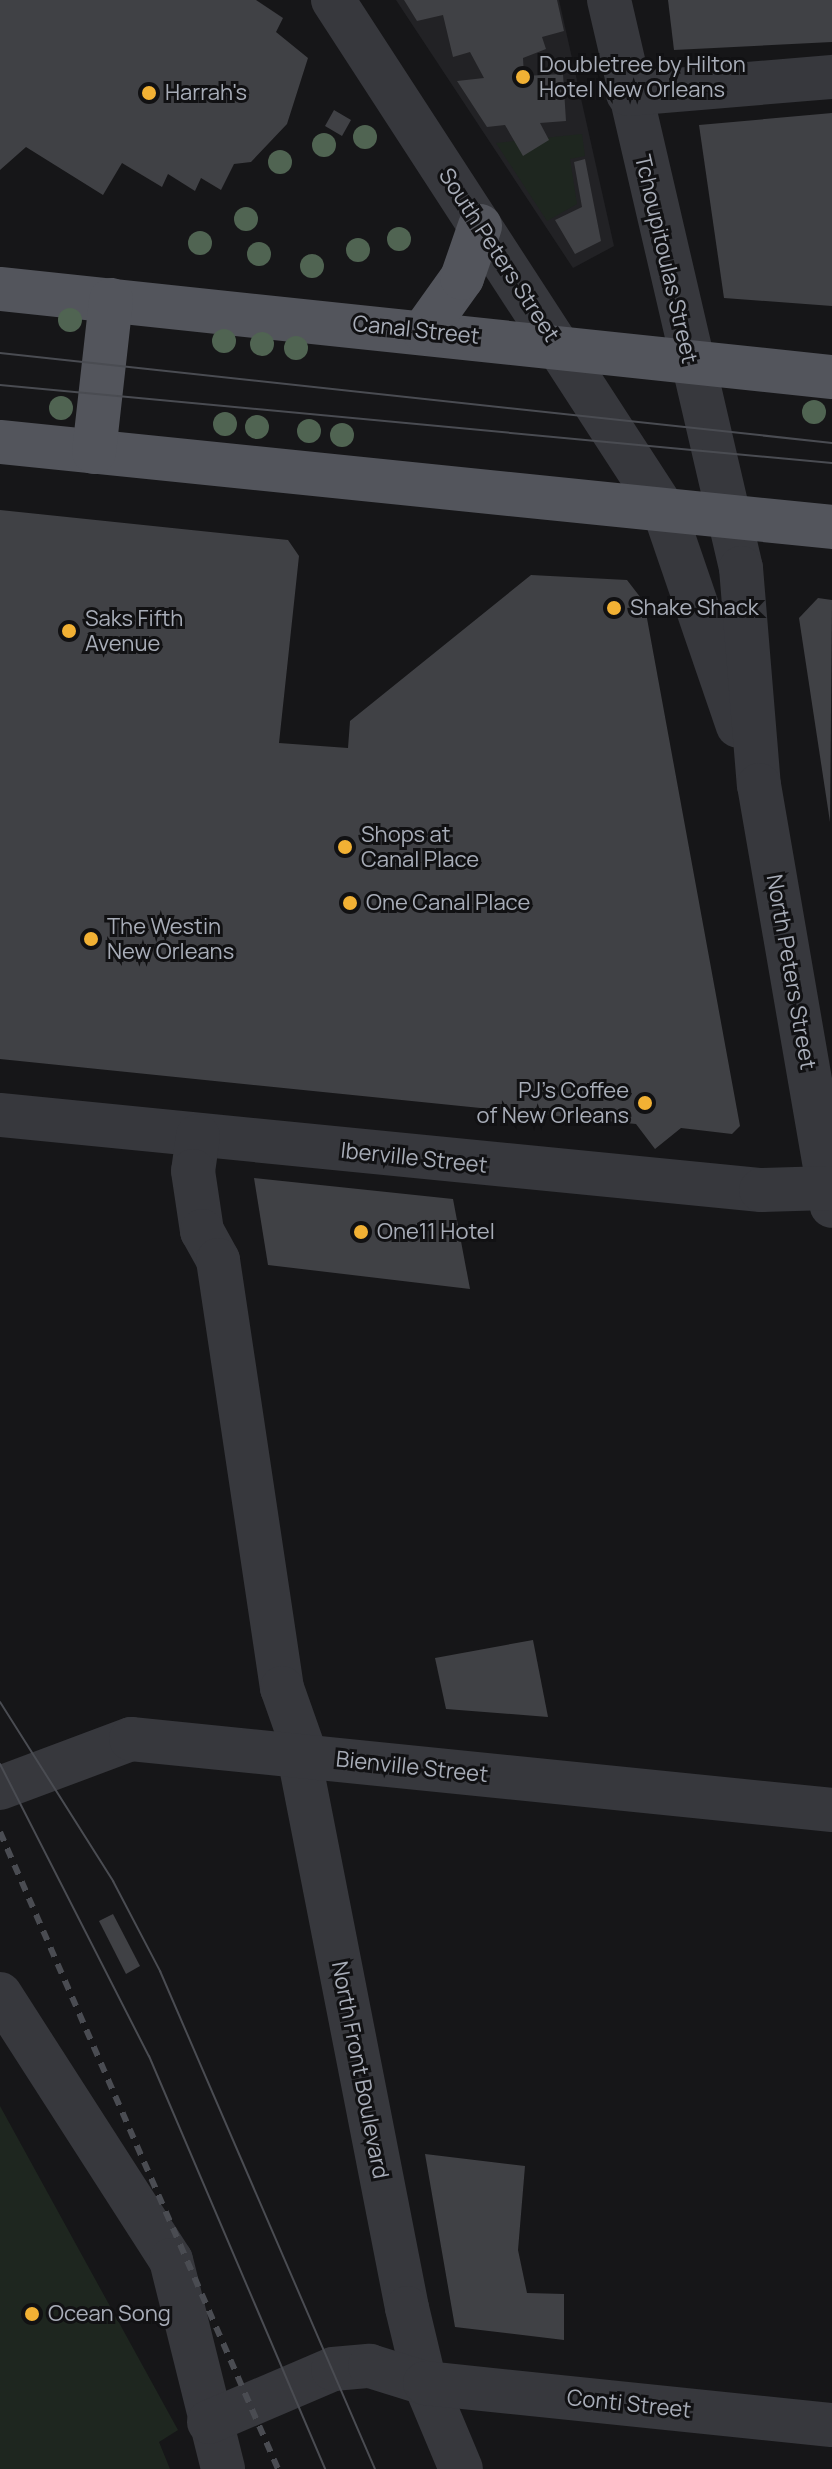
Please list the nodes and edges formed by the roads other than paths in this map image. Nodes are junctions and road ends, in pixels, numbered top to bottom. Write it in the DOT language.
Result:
graph roads {
  1 [pos="333,0"];
  2 [pos="609,0"];
  3 [pos="832,77"];
  4 [pos="628,94"];
  5 [pos="480,226"];
  6 [pos="0,289"];
  7 [pos="111,300"];
  8 [pos="424,331"];
  9 [pos="557,345"];
  10 [pos="689,361"];
  11 [pos="832,377"];
  12 [pos="0,442"];
  13 [pos="94,452"];
  14 [pos="664,510"];
  15 [pos="728,517"];
  16 [pos="832,527"];
  17 [pos="759,785"];
  18 [pos="0,1115"];
  19 [pos="198,1136"];
  20 [pos="830,1197"];
  21 [pos="303,1756"];
  22 [pos="0,1788"];
  23 [pos="832,1810"];
  24 [pos="0,1994"];
  25 [pos="425,2383"];
  26 [pos="209,2422"];
  27 [pos="832,2425"];
  28 [pos="223,2469"];
  29 [pos="461,2469"];
  1 -- 5 [label="street, South Peters Street"];
  2 -- 4 [label="street, Tchoupitoulas Street"];
  3 -- 4 [label="street"];
  4 -- 10 [label="street, Tchoupitoulas Street"];
  5 -- 8 [label="main road"];
  5 -- 9 [label="street, South Peters Street"];
  6 -- 7 [label="main road, Canal Street"];
  7 -- 8 [label="main road, Canal Street"];
  7 -- 13 [label="main road"];
  8 -- 9 [label="main road, Canal Street"];
  9 -- 10 [label="main road, Canal Street"];
  9 -- 14 [label="street, South Peters Street"];
  10 -- 11 [label="main road, Canal Street"];
  10 -- 15 [label="street, Tchoupitoulas Street"];
  12 -- 13 [label="main road"];
  13 -- 14 [label="main road"];
  14 -- 15 [label="main road"];
  14 -- 17 [label="street, North Peters Street"];
  15 -- 16 [label="main road"];
  15 -- 17 [label="street, North Peters Street"];
  17 -- 20 [label="street, North Peters Street"];
  18 -- 19 [label="street, Iberville Street"];
  19 -- 20 [label="street, Iberville Street"];
  19 -- 21 [label="street, North Front Boulevard"];
  21 -- 22 [label="street, Bienville Street"];
  21 -- 23 [label="street, Bienville Street"];
  21 -- 25 [label="street, North Front Boulevard"];
  24 -- 26 [label="street"];
  25 -- 26 [label="street, Conti Street"];
  25 -- 27 [label="street, Conti Street"];
  25 -- 29 [label="street, North Front Boulevard"];
  26 -- 28 [label="street"];
}
